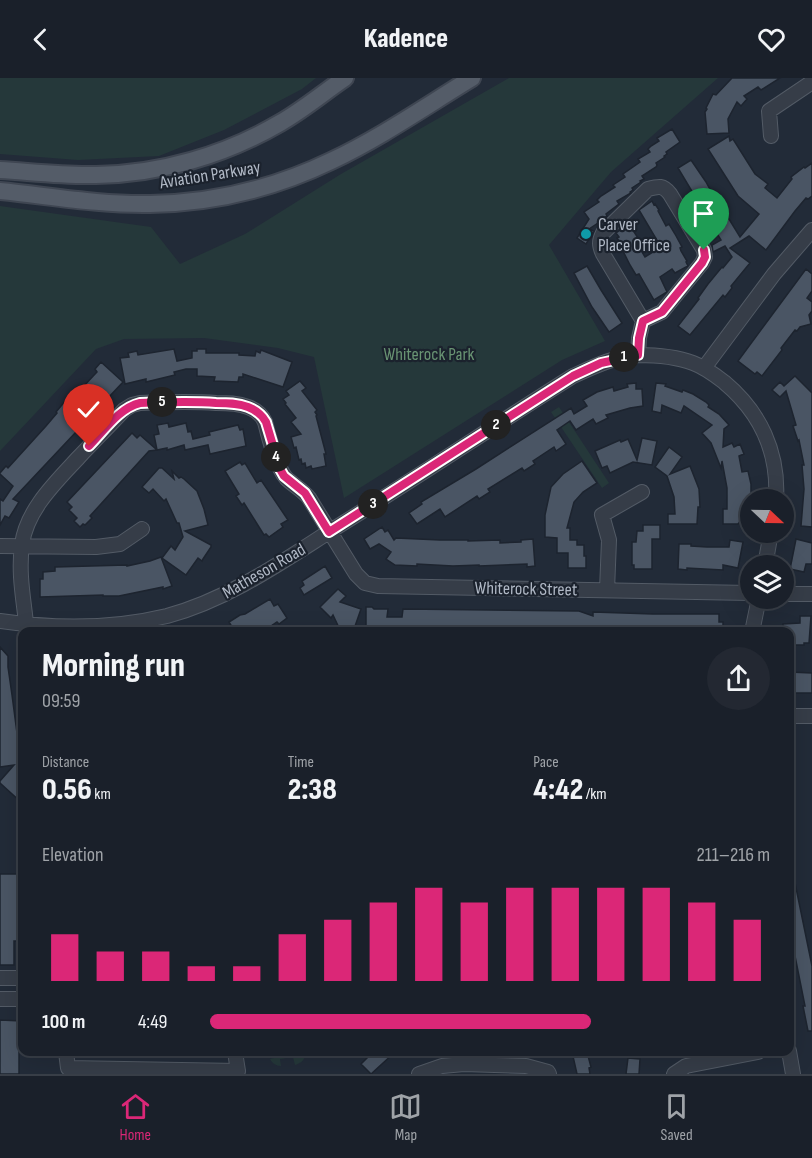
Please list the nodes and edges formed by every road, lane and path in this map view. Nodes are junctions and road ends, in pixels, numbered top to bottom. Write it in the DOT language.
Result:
graph roads {
  1 [pos="345,78"];
  2 [pos="472,78"];
  3 [pos="812,82"];
  4 [pos="771,136"];
  5 [pos="0,170"];
  6 [pos="0,191"];
  7 [pos="812,230"];
  8 [pos="643,321"];
  9 [pos="638,355"];
  10 [pos="704,368"];
  11 [pos="777,489"];
  12 [pos="642,492"];
  13 [pos="141,529"];
  14 [pos="329,532"];
  15 [pos="0,546"];
  16 [pos="22,546"];
  17 [pos="608,590"];
  18 [pos="740,593"];
  19 [pos="794,594"];
  20 [pos="812,594"];
  21 [pos="757,609"];
  22 [pos="4,622"];
  23 [pos="23,627"];
  24 [pos="27,627"];
  25 [pos="46,627"];
  26 [pos="76,627"];
  27 [pos="110,627"];
  28 [pos="753,627"];
  29 [pos="794,716"];
  30 [pos="812,716"];
  31 [pos="0,978"];
  32 [pos="18,978"];
  33 [pos="0,999"];
  34 [pos="18,999"];
  35 [pos="66,1056"];
  36 [pos="236,1056"];
  37 [pos="737,1056"];
  38 [pos="790,1056"];
  39 [pos="419,1074"];
  40 [pos="549,1074"];
  41 [pos="674,1074"];
  42 [pos="793,1074"];
  1 -- 5 [label="main road, Aviation Parkway"];
  2 -- 6 [label="main road, Aviation Parkway"];
  3 -- 4 [label="street"];
  7 -- 10 [label="street"];
  8 -- 8 [label="street"];
  8 -- 9 [label="street"];
  9 -- 10 [label="street, Matheson Road"];
  9 -- 14 [label="street, Matheson Road"];
  10 -- 11 [label="street, Matheson Road"];
  12 -- 17 [label="street"];
  13 -- 16 [label="street"];
  14 -- 16 [label="street, Whiterock Street"];
  14 -- 17 [label="street, Whiterock Street"];
  14 -- 27 [label="street, Matheson Road"];
  15 -- 16 [label="street"];
  16 -- 24 [label="street, Whiterock Street"];
  17 -- 18 [label="street, Whiterock Street"];
  19 -- 20 [label="street"];
  21 -- 28 [label="street"];
  22 -- 23 [label="street, Matheson Road"];
  25 -- 26 [label="street, Matheson Road"];
  29 -- 30 [label="street"];
  31 -- 32 [label="street"];
  33 -- 34 [label="street"];
  35 -- 36 [label="street"];
  37 -- 41 [label="street"];
  38 -- 42 [label="street"];
  39 -- 40 [label="street"];
}
